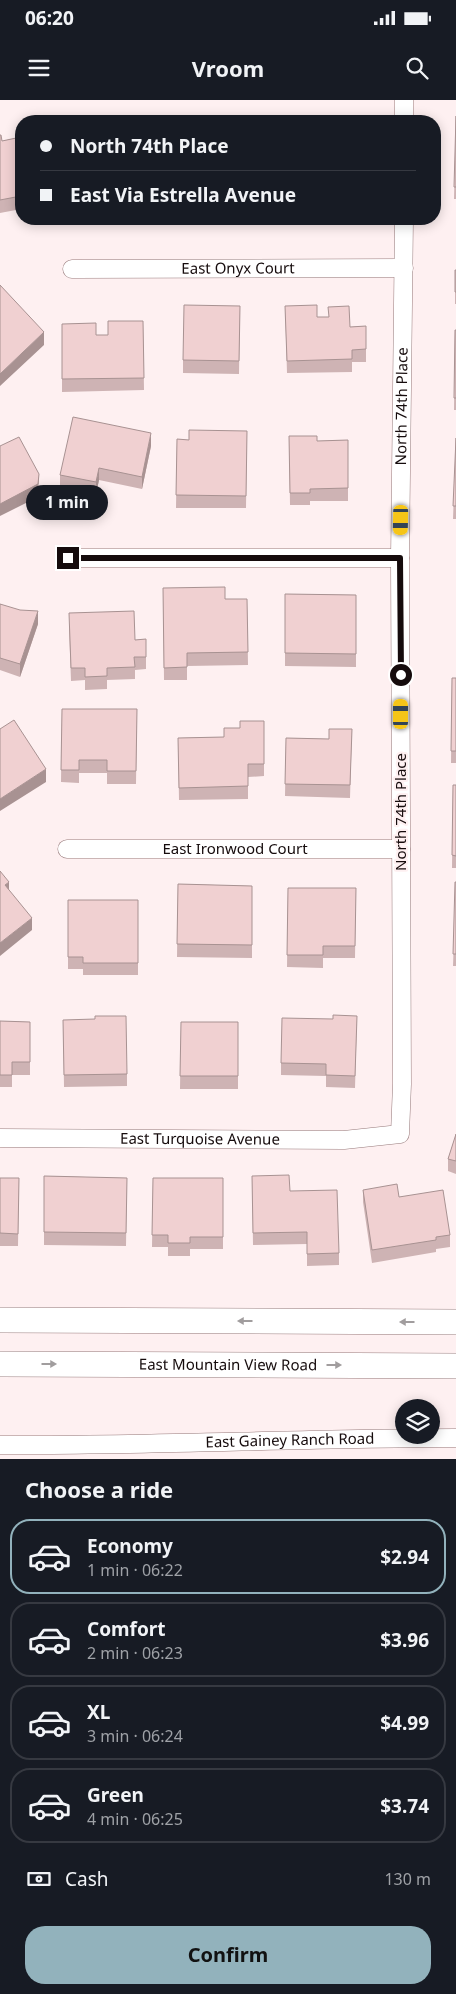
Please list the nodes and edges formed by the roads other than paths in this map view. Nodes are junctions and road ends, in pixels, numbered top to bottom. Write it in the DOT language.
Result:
graph roads {
  1 [pos="404,100"];
  2 [pos="404,115"];
  3 [pos="404,225"];
  4 [pos="404,268"];
  5 [pos="72,269"];
  6 [pos="68,558"];
  7 [pos="400,558"];
  8 [pos="67,849"];
  9 [pos="401,849"];
  10 [pos="400,1134"];
  11 [pos="0,1138"];
  12 [pos="0,1320"];
  13 [pos="456,1322"];
  14 [pos="0,1364"];
  15 [pos="456,1366"];
  16 [pos="456,1438"];
  17 [pos="0,1445"];
  18 [pos="154,1452"];
  1 -- 2 [label="street"];
  3 -- 4 [label="street, North 74th Place"];
  4 -- 5 [label="street, East Onyx Court"];
  4 -- 7 [label="street, North 74th Place"];
  6 -- 7 [label="street"];
  7 -- 9 [label="street, North 74th Place"];
  8 -- 9 [label="street, East Ironwood Court"];
  9 -- 10 [label="street, North 74th Place"];
  10 -- 11 [label="street, East Turquoise Avenue"];
  13 -- 12 [label="main road, one-way"];
  14 -- 15 [label="main road, East Mountain View Road, one-way"];
  16 -- 18 [label="street, East Gainey Ranch Road"];
  17 -- 18 [label="street, East Gainey Ranch Road"];
}
